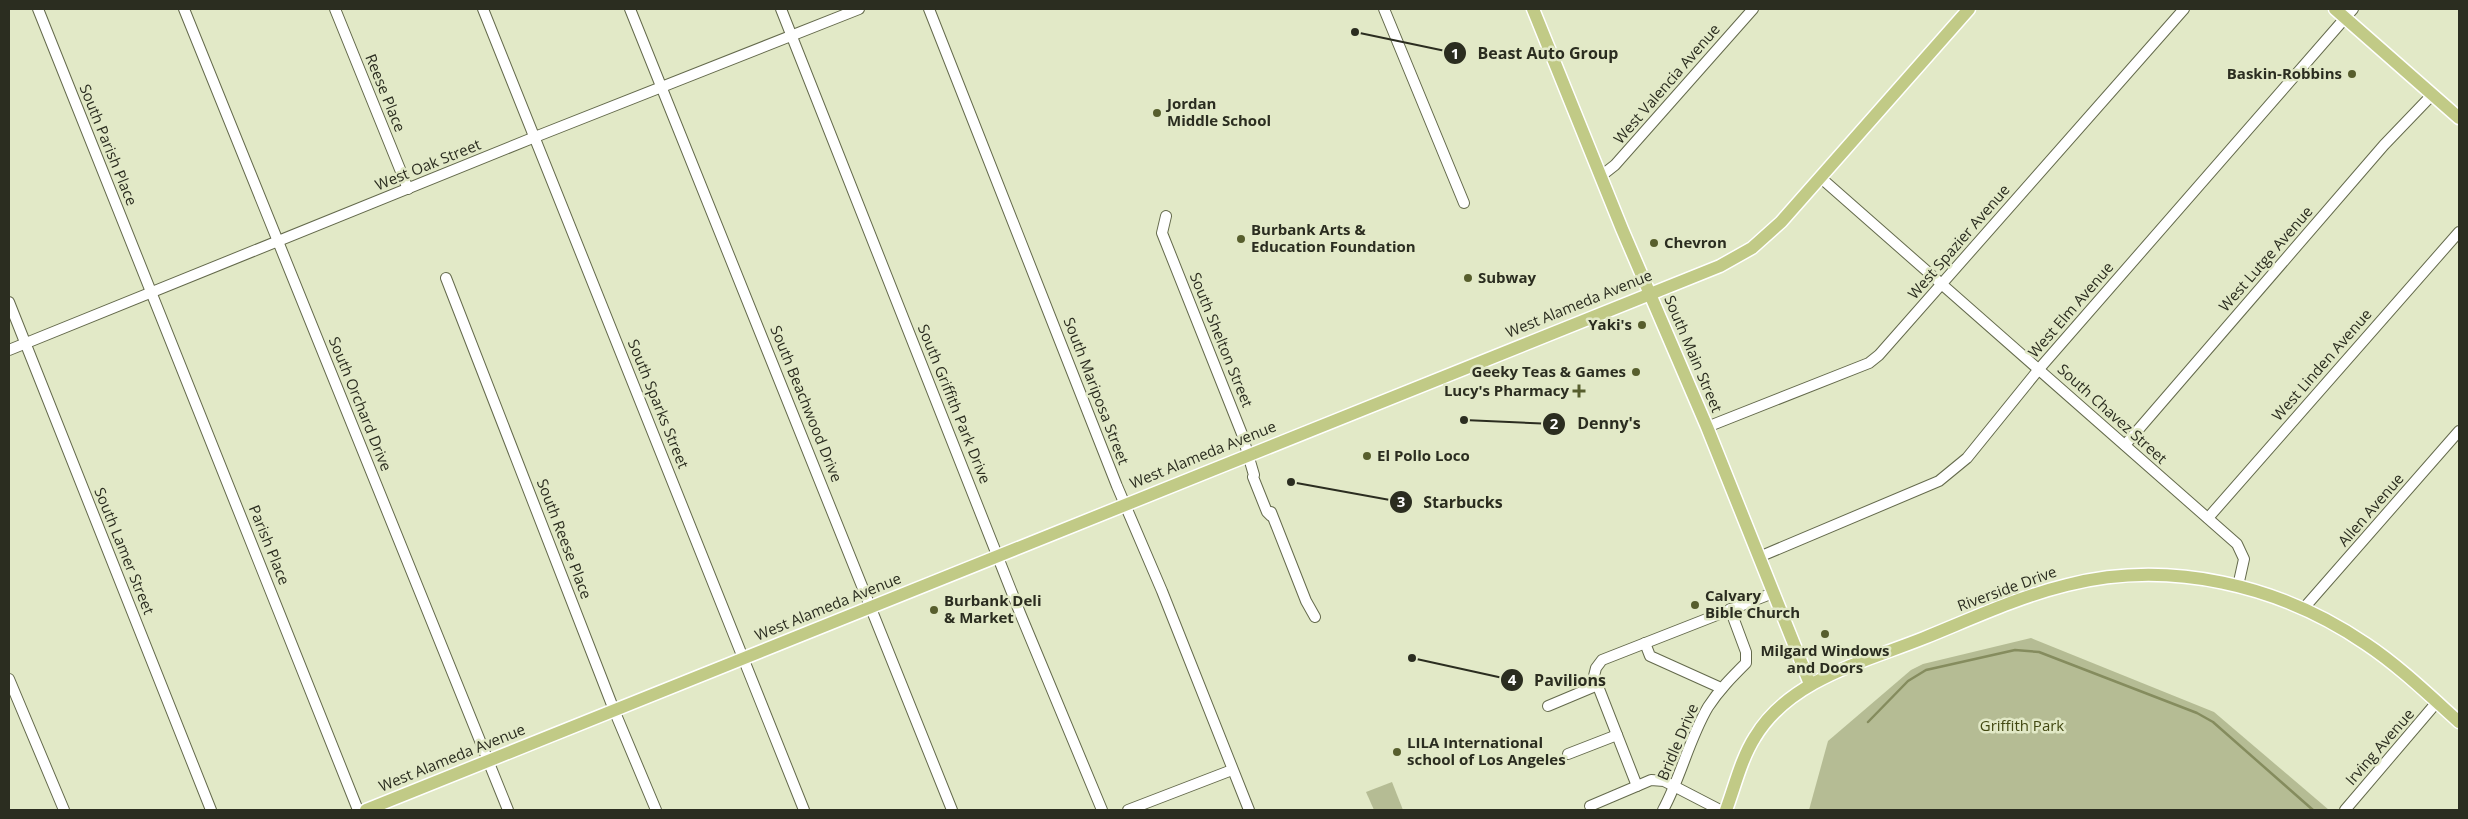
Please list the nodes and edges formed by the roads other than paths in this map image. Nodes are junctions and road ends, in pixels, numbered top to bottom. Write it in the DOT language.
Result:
graph roads {
  1 [pos="38,9"];
  2 [pos="184,9"];
  3 [pos="334,9"];
  4 [pos="483,9"];
  5 [pos="630,9"];
  6 [pos="781,9"];
  7 [pos="859,9"];
  8 [pos="929,9"];
  9 [pos="1384,9"];
  10 [pos="1533,9"];
  11 [pos="1753,9"];
  12 [pos="1969,9"];
  13 [pos="2184,9"];
  14 [pos="2335,9"];
  15 [pos="2349,13"];
  16 [pos="792,35"];
  17 [pos="662,87"];
  18 [pos="2432,94"];
  19 [pos="2459,118"];
  20 [pos="534,137"];
  21 [pos="1601,176"];
  22 [pos="1821,178"];
  23 [pos="408,190"];
  24 [pos="1464,203"];
  25 [pos="1166,216"];
  26 [pos="2459,232"];
  27 [pos="277,240"];
  28 [pos="446,278"];
  29 [pos="1942,284"];
  30 [pos="150,292"];
  31 [pos="1650,294"];
  32 [pos="9,302"];
  33 [pos="25,343"];
  34 [pos="9,350"];
  35 [pos="2039,369"];
  36 [pos="1707,427"];
  37 [pos="2459,431"];
  38 [pos="2124,445"];
  39 [pos="1248,455"];
  40 [pos="1124,505"];
  41 [pos="2208,518"];
  42 [pos="998,556"];
  43 [pos="1759,557"];
  44 [pos="2238,586"];
  45 [pos="1773,593"];
  46 [pos="870,607"];
  47 [pos="2304,608"];
  48 [pos="1730,609"];
  49 [pos="1315,617"];
  50 [pos="1645,643"];
  51 [pos="742,658"];
  52 [pos="9,679"];
  53 [pos="1810,684"];
  54 [pos="1598,686"];
  55 [pos="1721,688"];
  56 [pos="2437,702"];
  57 [pos="1548,706"];
  58 [pos="614,710"];
  59 [pos="2459,722"];
  60 [pos="1617,735"];
  61 [pos="1568,754"];
  62 [pos="487,761"];
  63 [pos="1232,770"];
  64 [pos="1637,786"];
  65 [pos="1676,788"];
  66 [pos="1590,806"];
  67 [pos="64,810"];
  68 [pos="211,810"];
  69 [pos="358,810"];
  70 [pos="366,810"];
  71 [pos="508,810"];
  72 [pos="656,810"];
  73 [pos="804,810"];
  74 [pos="952,810"];
  75 [pos="1102,810"];
  76 [pos="1128,810"];
  77 [pos="1249,810"];
  78 [pos="1663,810"];
  79 [pos="1720,810"];
  80 [pos="1726,810"];
  81 [pos="2345,810"];
  1 -- 30 [label="street, South Parish Place"];
  2 -- 27 [label="street, South Orchard Drive"];
  3 -- 23 [label="street, Reese Place"];
  4 -- 20 [label="street, South Sparks Street"];
  5 -- 17 [label="street, South Beachwood Drive"];
  6 -- 16 [label="street, South Griffith Park Drive"];
  7 -- 16 [label="street, West Oak Street"];
  8 -- 40 [label="street, South Mariposa Street"];
  9 -- 24 [label="street"];
  10 -- 21 [label="main road, South Main Street"];
  11 -- 21 [label="street, West Valencia Avenue"];
  12 -- 22 [label="main road, West Alameda Avenue"];
  13 -- 29 [label="street, West Spazier Avenue"];
  14 -- 15 [label="main road"];
  15 -- 18 [label="main road"];
  15 -- 35 [label="street, West Elm Avenue"];
  16 -- 17 [label="street, West Oak Street"];
  16 -- 42 [label="street, South Griffith Park Drive"];
  17 -- 20 [label="street, West Oak Street"];
  17 -- 46 [label="street, South Beachwood Drive"];
  18 -- 19 [label="main road"];
  18 -- 38 [label="street, West Lutge Avenue"];
  20 -- 23 [label="street, West Oak Street"];
  20 -- 51 [label="street, South Sparks Street"];
  21 -- 31 [label="main road, South Main Street"];
  22 -- 29 [label="street, South Chavez Street"];
  22 -- 31 [label="main road, West Alameda Avenue"];
  23 -- 27 [label="street, West Oak Street"];
  25 -- 39 [label="street, South Shelton Street"];
  26 -- 41 [label="street, West Linden Avenue"];
  27 -- 30 [label="street, West Oak Street"];
  27 -- 62 [label="street, South Orchard Drive"];
  28 -- 58 [label="street, South Reese Place"];
  29 -- 35 [label="street, South Chavez Street"];
  29 -- 36 [label="street, West Spazier Avenue"];
  30 -- 33 [label="street, West Oak Street"];
  30 -- 69 [label="street, Parish Place"];
  31 -- 36 [label="main road, South Main Street"];
  31 -- 39 [label="main road, West Alameda Avenue"];
  32 -- 33 [label="street, South Lamer Street"];
  33 -- 34 [label="street, West Oak Street"];
  33 -- 68 [label="street, South Lamer Street"];
  35 -- 38 [label="street, South Chavez Street"];
  35 -- 43 [label="street, West Elm Avenue"];
  36 -- 43 [label="main road, South Main Street"];
  37 -- 47 [label="street, Allen Avenue"];
  38 -- 41 [label="street, South Chavez Street"];
  39 -- 40 [label="main road, West Alameda Avenue"];
  39 -- 49 [label="street, South Shelton Street"];
  40 -- 42 [label="main road, West Alameda Avenue"];
  40 -- 63 [label="street, South Mariposa Street"];
  41 -- 44 [label="street, South Chavez Street"];
  42 -- 46 [label="main road, West Alameda Avenue"];
  42 -- 75 [label="street, South Griffith Park Drive"];
  43 -- 45 [label="main road, South Main Street"];
  44 -- 47 [label="main road, Riverside Drive"];
  44 -- 53 [label="main road, Riverside Drive"];
  45 -- 48 [label="street"];
  45 -- 53 [label="main road, South Main Street"];
  46 -- 51 [label="main road, West Alameda Avenue"];
  46 -- 74 [label="street, South Beachwood Drive"];
  47 -- 56 [label="main road, Riverside Drive"];
  48 -- 50 [label="street"];
  48 -- 55 [label="street, Bridle Drive"];
  50 -- 54 [label="street"];
  50 -- 55 [label="street"];
  51 -- 58 [label="main road, West Alameda Avenue"];
  51 -- 73 [label="street, South Sparks Street"];
  52 -- 67 [label="street"];
  53 -- 80 [label="main road, Riverside Drive"];
  54 -- 57 [label="street"];
  54 -- 60 [label="street"];
  55 -- 65 [label="street, Bridle Drive"];
  56 -- 59 [label="main road, Riverside Drive"];
  56 -- 81 [label="street, Irving Avenue"];
  58 -- 62 [label="main road, West Alameda Avenue"];
  58 -- 72 [label="street, South Reese Place"];
  60 -- 61 [label="street"];
  60 -- 64 [label="street"];
  62 -- 70 [label="main road, West Alameda Avenue"];
  62 -- 71 [label="street, South Orchard Drive"];
  63 -- 76 [label="street"];
  63 -- 77 [label="street, South Mariposa Street"];
  64 -- 65 [label="street"];
  64 -- 66 [label="street"];
  65 -- 78 [label="street, Bridle Drive"];
  65 -- 79 [label="street"];
}
